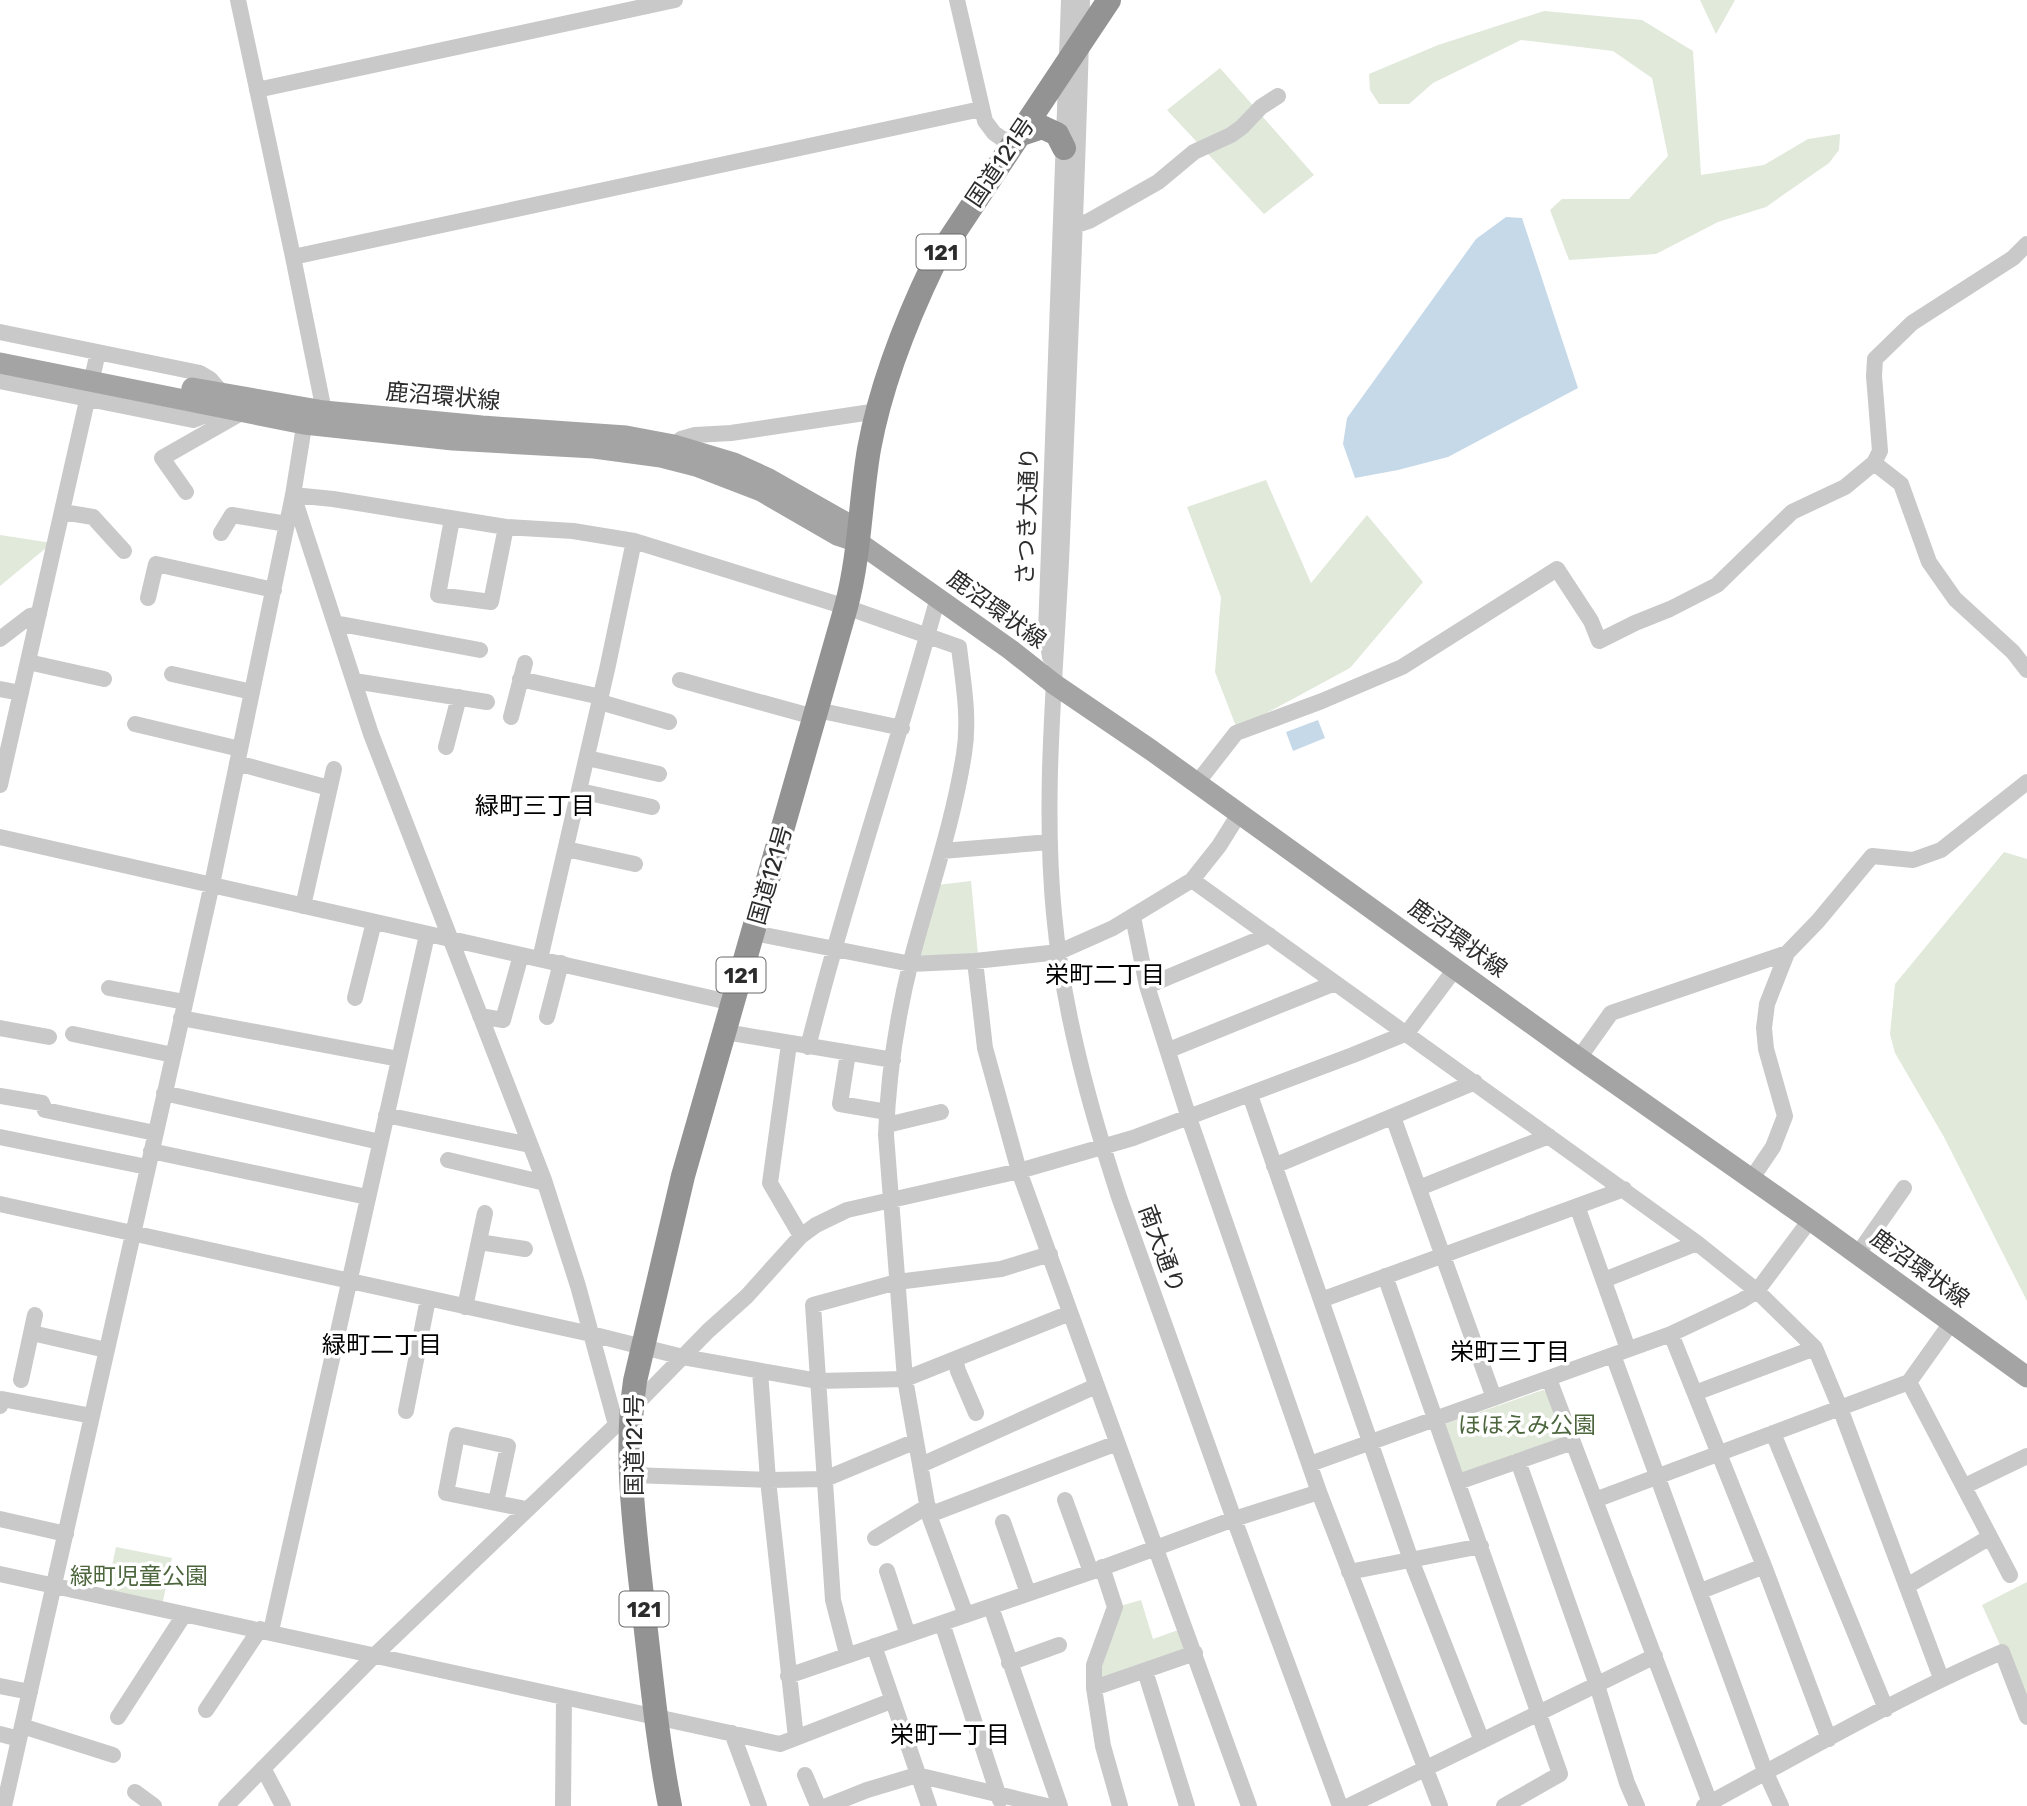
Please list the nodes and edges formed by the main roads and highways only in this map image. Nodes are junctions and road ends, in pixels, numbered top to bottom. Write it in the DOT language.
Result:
graph roads {
  1 [pos="1109,0"];
  2 [pos="1014,140"];
  3 [pos="1064,148"];
  4 [pos="0,349"];
  5 [pos="0,363"];
  6 [pos="170,391"];
  7 [pos="314,418"];
  8 [pos="859,542"];
  9 [pos="2027,1377"];
  10 [pos="670,1806"];
  1 -- 2 [label="highway, 国道121号 / 121"];
  2 -- 3 [label="highway"];
  2 -- 8 [label="highway, 国道121号 / 121"];
  4 -- 6 [label="main road, 鹿沼環状線"];
  5 -- 6 [label="main road, 鹿沼環状線"];
  6 -- 7 [label="main road, 鹿沼環状線"];
  7 -- 8 [label="main road, 鹿沼環状線"];
  7 -- 8 [label="main road, 鹿沼環状線"];
  8 -- 9 [label="main road, 鹿沼環状線"];
  8 -- 10 [label="highway, 国道121号 / 121"];
}
